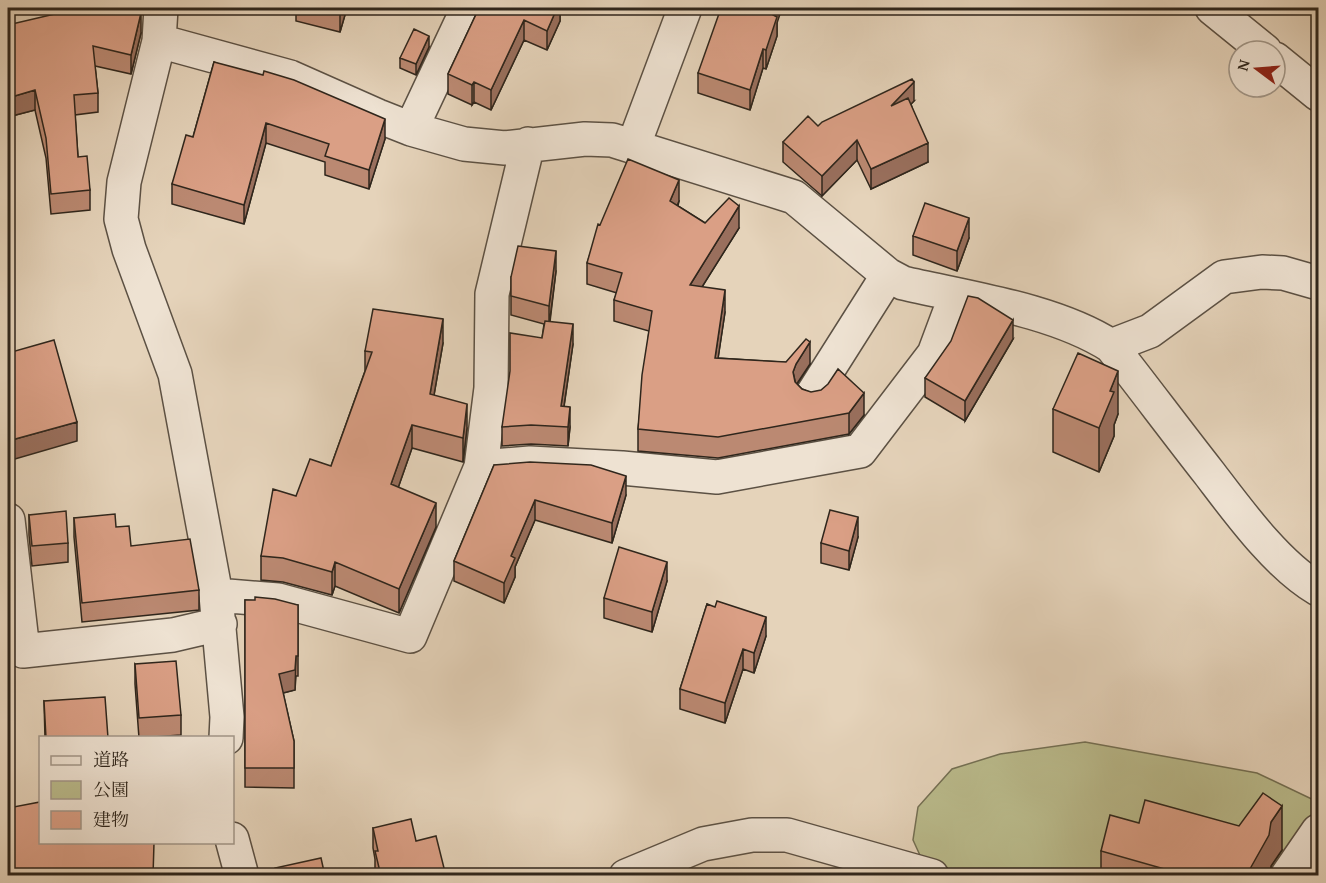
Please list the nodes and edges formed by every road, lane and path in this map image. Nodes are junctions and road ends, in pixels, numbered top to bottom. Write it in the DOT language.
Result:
graph roads {
  1 [pos="468,8"];
  2 [pos="685,8"];
  3 [pos="1212,8"];
  4 [pos="153,20"];
  5 [pos="1250,39"];
  6 [pos="1287,69"];
  7 [pos="1318,94"];
  8 [pos="411,129"];
  9 [pos="528,144"];
  10 [pos="633,147"];
  11 [pos="888,275"];
  12 [pos="1318,283"];
  13 [pos="956,295"];
  14 [pos="1111,346"];
  15 [pos="812,395"];
  16 [pos="481,467"];
  17 [pos="8,520"];
  18 [pos="1318,589"];
  19 [pos="218,609"];
  20 [pos="226,736"];
  21 [pos="1318,831"];
  22 [pos="233,844"];
  23 [pos="242,876"];
  24 [pos="627,876"];
  25 [pos="932,876"];
  26 [pos="1287,876"];
  1 -- 8 [label="street"];
  2 -- 10 [label="street"];
  3 -- 5 [label="street"];
  4 -- 8 [label="street"];
  4 -- 19 [label="street"];
  6 -- 7 [label="street"];
  8 -- 9 [label="street"];
  9 -- 10 [label="street"];
  9 -- 16 [label="street"];
  10 -- 11 [label="street"];
  11 -- 13 [label="street"];
  11 -- 15 [label="street"];
  12 -- 14 [label="street"];
  13 -- 14 [label="street"];
  13 -- 16 [label="street"];
  14 -- 18 [label="street"];
  16 -- 19 [label="street"];
  17 -- 19 [label="street"];
  19 -- 20 [label="street"];
  21 -- 26 [label="street"];
  22 -- 23 [label="street"];
  24 -- 25 [label="street"];
}
